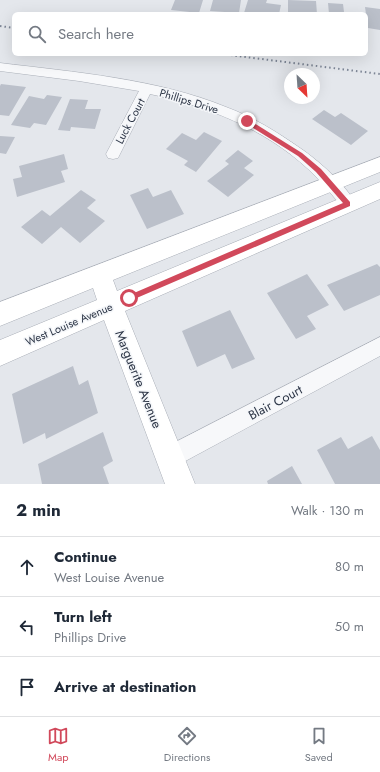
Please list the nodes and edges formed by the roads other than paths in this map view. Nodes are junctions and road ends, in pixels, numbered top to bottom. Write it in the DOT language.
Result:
graph roads {
  1 [pos="0,67"];
  2 [pos="147,88"];
  3 [pos="113,154"];
  4 [pos="380,164"];
  5 [pos="330,183"];
  6 [pos="380,190"];
  7 [pos="348,204"];
  8 [pos="99,274"];
  9 [pos="110,306"];
  10 [pos="0,314"];
  11 [pos="380,346"];
  12 [pos="0,353"];
  13 [pos="170,457"];
  14 [pos="180,484"];
  1 -- 2 [label="street, Phillips Drive"];
  2 -- 3 [label="street, Luck Court"];
  2 -- 5 [label="street, Phillips Drive"];
  4 -- 5 [label="main road"];
  5 -- 7 [label="street, Phillips Drive"];
  5 -- 8 [label="main road"];
  6 -- 7 [label="main road, West Louise Avenue"];
  7 -- 9 [label="main road, West Louise Avenue"];
  8 -- 9 [label="main road, Marguerite Avenue"];
  8 -- 10 [label="main road"];
  9 -- 12 [label="main road, West Louise Avenue"];
  9 -- 13 [label="main road, Marguerite Avenue"];
  11 -- 13 [label="street, Blair Court"];
  13 -- 14 [label="main road, Marguerite Avenue"];
}
